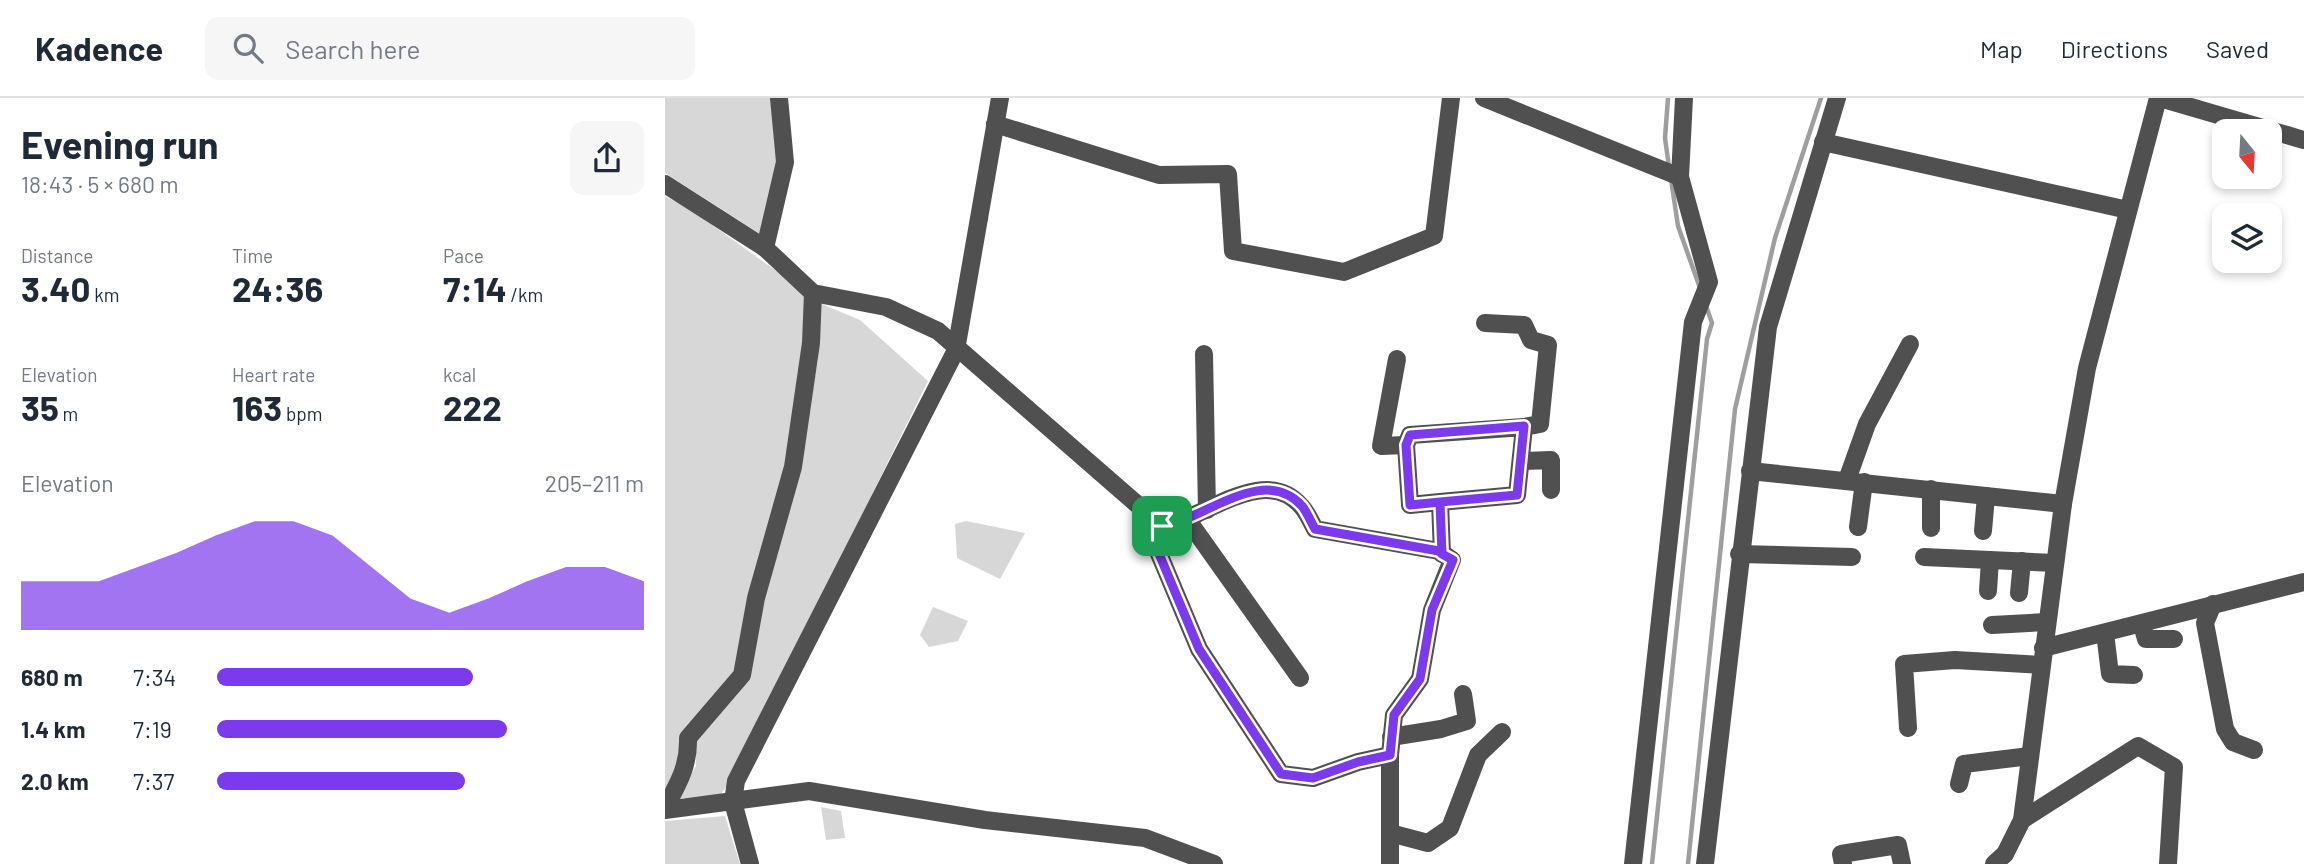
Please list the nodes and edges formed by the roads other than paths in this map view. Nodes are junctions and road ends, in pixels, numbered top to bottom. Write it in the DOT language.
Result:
graph roads {
  1 [pos="779,98"];
  2 [pos="1000,98"];
  3 [pos="1451,98"];
  4 [pos="1485,98"];
  5 [pos="1684,98"];
  6 [pos="1837,98"];
  7 [pos="2159,98"];
  8 [pos="995,124"];
  9 [pos="2304,140"];
  10 [pos="1823,142"];
  11 [pos="1679,177"];
  12 [pos="665,184"];
  13 [pos="2129,210"];
  14 [pos="765,248"];
  15 [pos="813,293"];
  16 [pos="1485,323"];
  17 [pos="1910,344"];
  18 [pos="956,350"];
  19 [pos="1204,354"];
  20 [pos="1397,359"];
  21 [pos="1524,426"];
  22 [pos="1406,445"];
  23 [pos="1521,461"];
  24 [pos="1751,471"];
  25 [pos="1856,481"];
  26 [pos="1931,489"];
  27 [pos="1551,490"];
  28 [pos="1986,496"];
  29 [pos="1440,502"];
  30 [pos="2063,504"];
  31 [pos="1207,510"];
  32 [pos="1187,519"];
  33 [pos="1162,526"];
  34 [pos="1858,527"];
  35 [pos="1931,528"];
  36 [pos="1983,531"];
  37 [pos="1442,554"];
  38 [pos="1739,554"];
  39 [pos="1852,557"];
  40 [pos="1924,557"];
  41 [pos="1990,560"];
  42 [pos="2022,561"];
  43 [pos="2055,563"];
  44 [pos="2304,582"];
  45 [pos="1988,591"];
  46 [pos="2019,593"];
  47 [pos="2213,604"];
  48 [pos="2046,622"];
  49 [pos="1992,625"];
  50 [pos="2142,625"];
  51 [pos="2105,633"];
  52 [pos="2174,639"];
  53 [pos="2042,657"];
  54 [pos="2134,676"];
  55 [pos="1300,678"];
  56 [pos="1463,694"];
  57 [pos="1908,728"];
  58 [pos="1502,732"];
  59 [pos="1391,746"];
  60 [pos="2254,750"];
  61 [pos="2029,756"];
  62 [pos="1959,784"];
  63 [pos="733,802"];
  64 [pos="665,809"];
  65 [pos="2022,820"];
  66 [pos="1390,833"];
  67 [pos="750,864"];
  68 [pos="1214,864"];
  69 [pos="1390,864"];
  70 [pos="1633,864"];
  71 [pos="1705,864"];
  72 [pos="1843,864"];
  73 [pos="1902,864"];
  74 [pos="1994,864"];
  75 [pos="2168,864"];
  1 -- 14 [label="street"];
  2 -- 8 [label="street"];
  3 -- 8 [label="street"];
  4 -- 11 [label="street"];
  5 -- 11 [label="street"];
  6 -- 10 [label="street"];
  7 -- 9 [label="street"];
  7 -- 13 [label="street"];
  8 -- 18 [label="street"];
  10 -- 13 [label="street"];
  10 -- 24 [label="street"];
  11 -- 70 [label="street"];
  12 -- 14 [label="street"];
  13 -- 30 [label="street"];
  14 -- 15 [label="street"];
  15 -- 18 [label="street"];
  15 -- 64 [label="street"];
  16 -- 21 [label="street"];
  17 -- 25 [label="street"];
  18 -- 33 [label="street"];
  18 -- 63 [label="street"];
  19 -- 31 [label="street"];
  20 -- 22 [label="street"];
  21 -- 22 [label="street"];
  21 -- 23 [label="street"];
  22 -- 29 [label="street"];
  23 -- 27 [label="street"];
  23 -- 29 [label="street"];
  24 -- 25 [label="street"];
  24 -- 38 [label="street"];
  25 -- 26 [label="street"];
  25 -- 34 [label="street"];
  26 -- 28 [label="street"];
  26 -- 35 [label="street"];
  28 -- 30 [label="street"];
  28 -- 36 [label="street"];
  29 -- 37 [label="street"];
  30 -- 43 [label="street"];
  31 -- 32 [label="street"];
  31 -- 37 [label="street"];
  32 -- 33 [label="street"];
  32 -- 55 [label="street"];
  33 -- 59 [label="street"];
  37 -- 59 [label="street"];
  38 -- 39 [label="street"];
  38 -- 71 [label="street"];
  40 -- 41 [label="street"];
  41 -- 42 [label="street"];
  41 -- 45 [label="street"];
  42 -- 43 [label="street"];
  42 -- 46 [label="street"];
  43 -- 48 [label="street"];
  44 -- 47 [label="street"];
  47 -- 50 [label="street"];
  47 -- 60 [label="street"];
  48 -- 49 [label="street"];
  48 -- 53 [label="street"];
  50 -- 51 [label="street"];
  50 -- 52 [label="street"];
  51 -- 53 [label="street"];
  51 -- 54 [label="street"];
  53 -- 57 [label="street"];
  53 -- 61 [label="street"];
  56 -- 59 [label="street"];
  58 -- 66 [label="street"];
  59 -- 66 [label="street"];
  61 -- 62 [label="street"];
  61 -- 65 [label="street"];
  63 -- 64 [label="street"];
  63 -- 67 [label="street"];
  63 -- 68 [label="street"];
  65 -- 74 [label="street"];
  65 -- 75 [label="street"];
  66 -- 69 [label="street"];
  72 -- 73 [label="street"];
}
